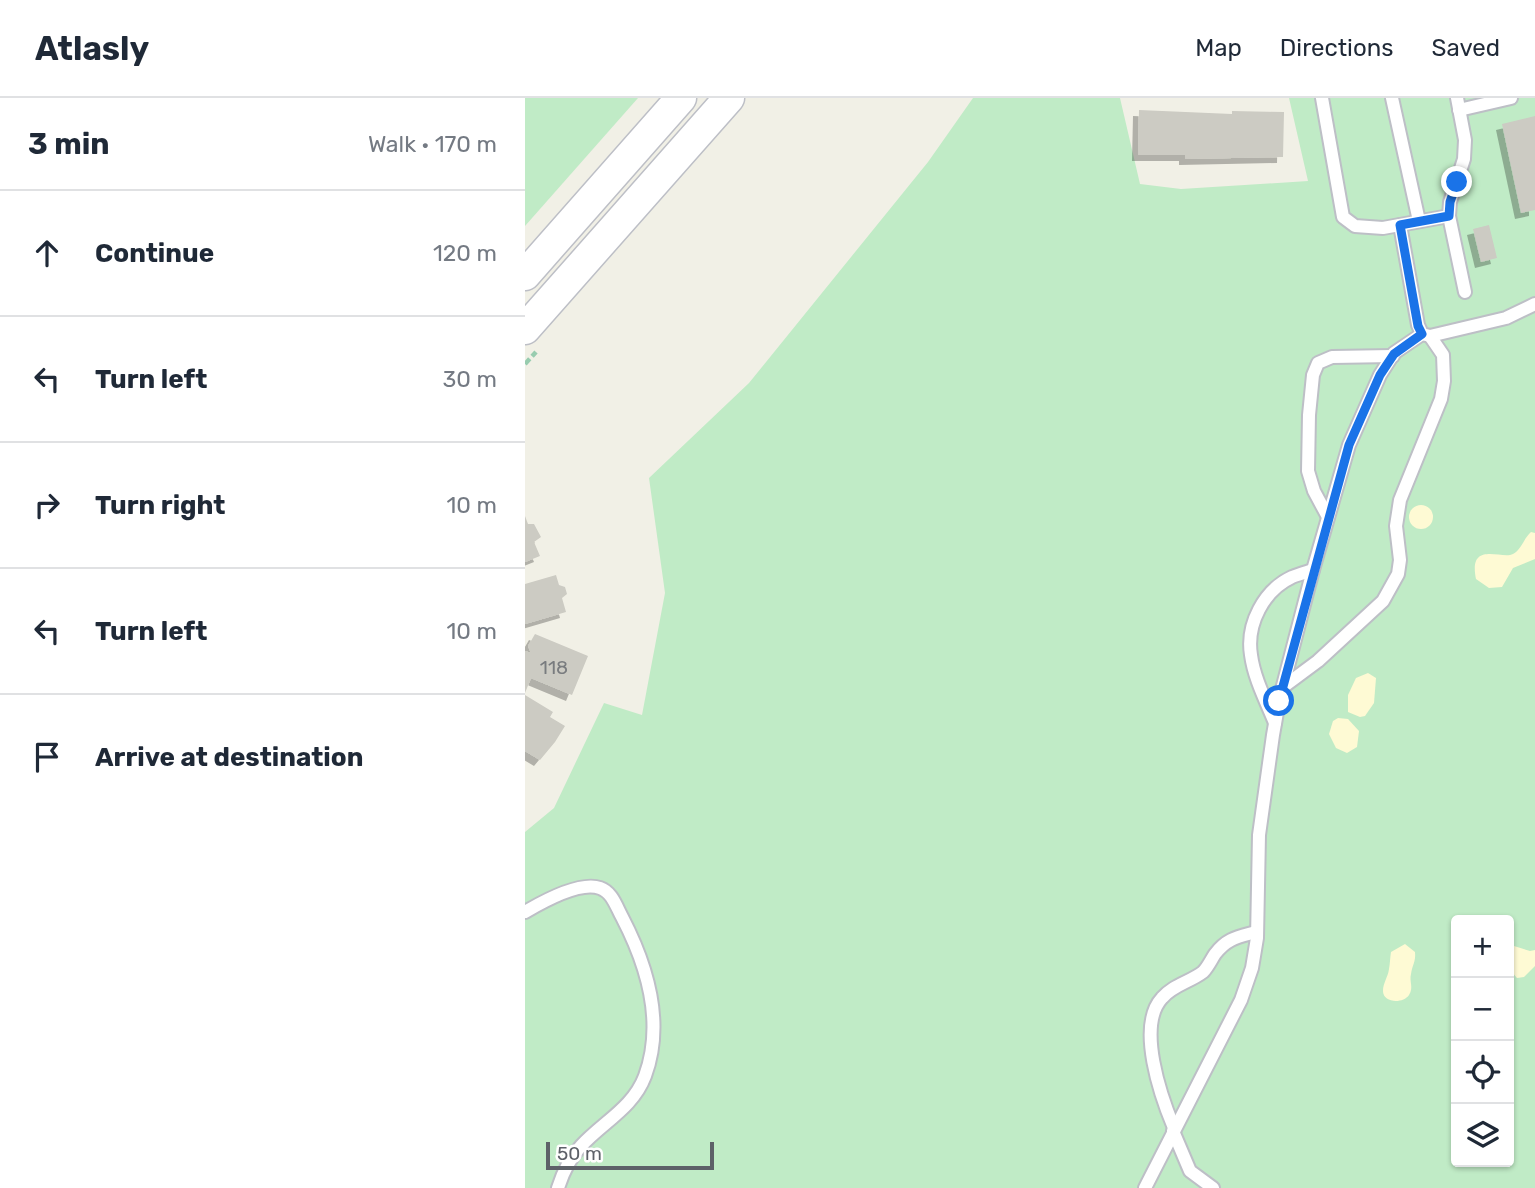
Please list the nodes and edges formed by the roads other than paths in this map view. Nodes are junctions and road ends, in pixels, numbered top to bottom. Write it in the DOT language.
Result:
graph roads {
  1 [pos="681,98"];
  2 [pos="729,98"];
  3 [pos="1322,98"];
  4 [pos="1392,98"];
  5 [pos="1511,98"];
  6 [pos="1458,104"];
  7 [pos="1449,216"];
  8 [pos="1419,221"];
  9 [pos="1400,225"];
  10 [pos="525,275"];
  11 [pos="1465,292"];
  12 [pos="1535,304"];
  13 [pos="525,329"];
  14 [pos="1426,335"];
  15 [pos="1393,356"];
  16 [pos="1328,517"];
  17 [pos="1313,570"];
  18 [pos="1283,687"];
  19 [pos="1275,724"];
  20 [pos="525,912"];
  21 [pos="1257,932"];
  22 [pos="1173,1129"];
  23 [pos="558,1188"];
  24 [pos="1145,1188"];
  25 [pos="1213,1188"];
  1 -- 10 [label="street"];
  2 -- 13 [label="street"];
  3 -- 9 [label="lane"];
  4 -- 8 [label="lane"];
  5 -- 6 [label="lane"];
  6 -- 7 [label="lane"];
  7 -- 8 [label="lane"];
  7 -- 11 [label="lane"];
  8 -- 9 [label="lane"];
  9 -- 14 [label="lane"];
  12 -- 14 [label="lane"];
  14 -- 15 [label="lane"];
  14 -- 18 [label="lane"];
  15 -- 16 [label="lane"];
  15 -- 16 [label="lane"];
  16 -- 17 [label="lane"];
  17 -- 18 [label="lane"];
  17 -- 19 [label="lane"];
  18 -- 19 [label="lane"];
  19 -- 21 [label="lane"];
  20 -- 23 [label="lane"];
  21 -- 22 [label="lane"];
  21 -- 22 [label="lane"];
  22 -- 24 [label="lane"];
  22 -- 25 [label="lane"];
}
